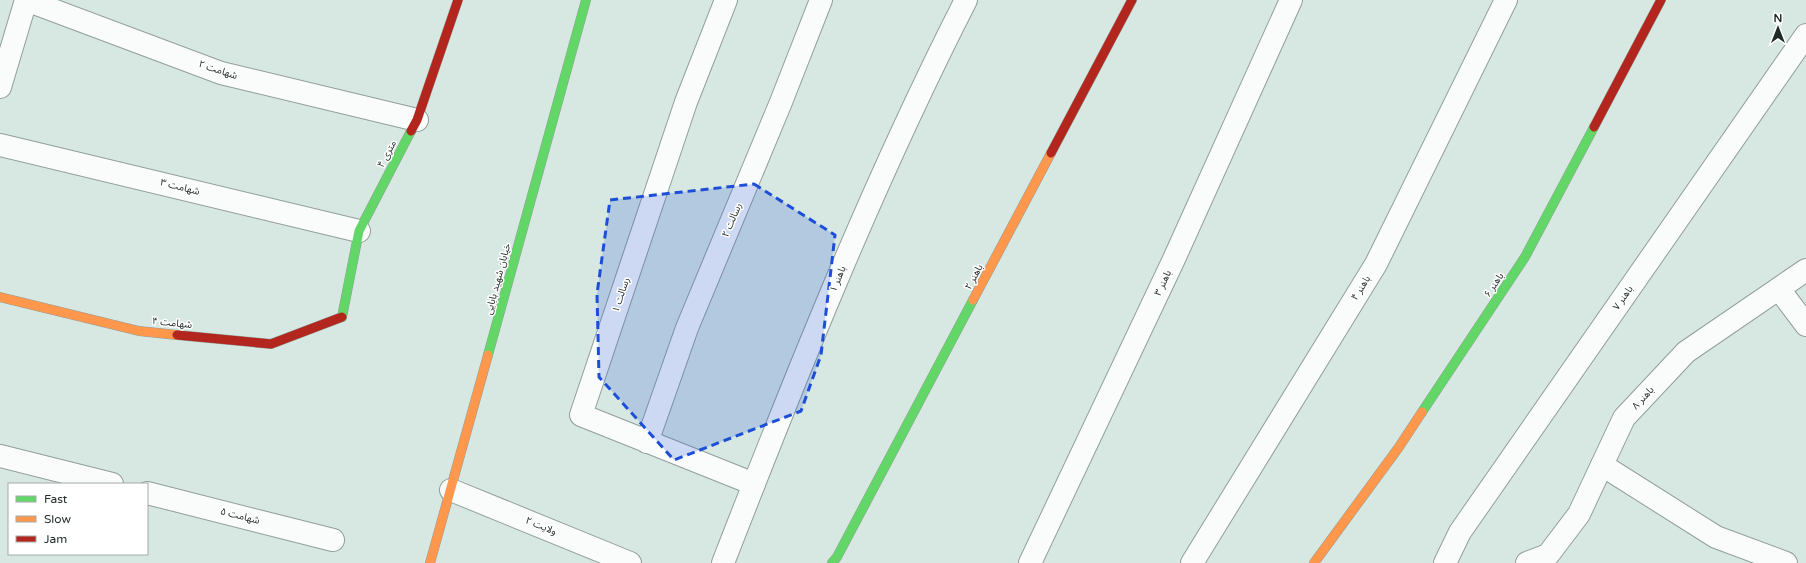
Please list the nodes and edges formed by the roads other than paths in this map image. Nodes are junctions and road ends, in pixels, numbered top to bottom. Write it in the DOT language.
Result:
graph roads {
  1 [pos="26,0"];
  2 [pos="458,0"];
  3 [pos="586,0"];
  4 [pos="726,0"];
  5 [pos="821,0"];
  6 [pos="966,0"];
  7 [pos="1132,0"];
  8 [pos="1291,0"];
  9 [pos="1506,0"];
  10 [pos="1661,0"];
  11 [pos="1806,35"];
  12 [pos="0,87"];
  13 [pos="417,120"];
  14 [pos="0,145"];
  15 [pos="359,231"];
  16 [pos="1806,270"];
  17 [pos="1779,289"];
  18 [pos="0,297"];
  19 [pos="342,318"];
  20 [pos="1806,326"];
  21 [pos="647,442"];
  22 [pos="0,456"];
  23 [pos="1602,465"];
  24 [pos="108,483"];
  25 [pos="754,484"];
  26 [pos="451,490"];
  27 [pos="148,493"];
  28 [pos="334,540"];
  29 [pos="840,561"];
  30 [pos="430,563"];
  31 [pos="630,563"];
  32 [pos="723,563"];
  33 [pos="1030,563"];
  34 [pos="1192,563"];
  35 [pos="1314,563"];
  36 [pos="1445,563"];
  37 [pos="1527,563"];
  38 [pos="1786,563"];
  1 -- 12 [label="street"];
  1 -- 13 [label="street, شهامت ۲"];
  2 -- 13 [label="street, ۴ متری"];
  3 -- 26 [label="street, خیابان شهید بابایی"];
  4 -- 21 [label="street, رسالت ۱"];
  5 -- 21 [label="street, رسالت ۲"];
  6 -- 25 [label="street, باهنر ۱"];
  7 -- 29 [label="street, باهنر ۲"];
  8 -- 33 [label="street, باهنر ۳"];
  9 -- 34 [label="street, باهنر ۴"];
  10 -- 35 [label="street, باهنر ۶"];
  11 -- 36 [label="street, باهنر ۷"];
  13 -- 15 [label="street, ۴ متری"];
  14 -- 15 [label="street, شهامت ۳"];
  15 -- 19 [label="street, ۴ متری"];
  16 -- 17 [label="street, باهنر ۸"];
  17 -- 20 [label="street"];
  17 -- 23 [label="street, باهنر ۸"];
  18 -- 19 [label="street, شهامت ۴"];
  21 -- 25 [label="street, رسالت ۱"];
  22 -- 24 [label="street"];
  23 -- 37 [label="street, باهنر ۸"];
  23 -- 38 [label="street"];
  25 -- 32 [label="street, باهنر ۱"];
  26 -- 30 [label="street, خیابان شهید بابایی"];
  26 -- 31 [label="street, ولایت ۲"];
  27 -- 28 [label="street, شهامت ۵"];
}
